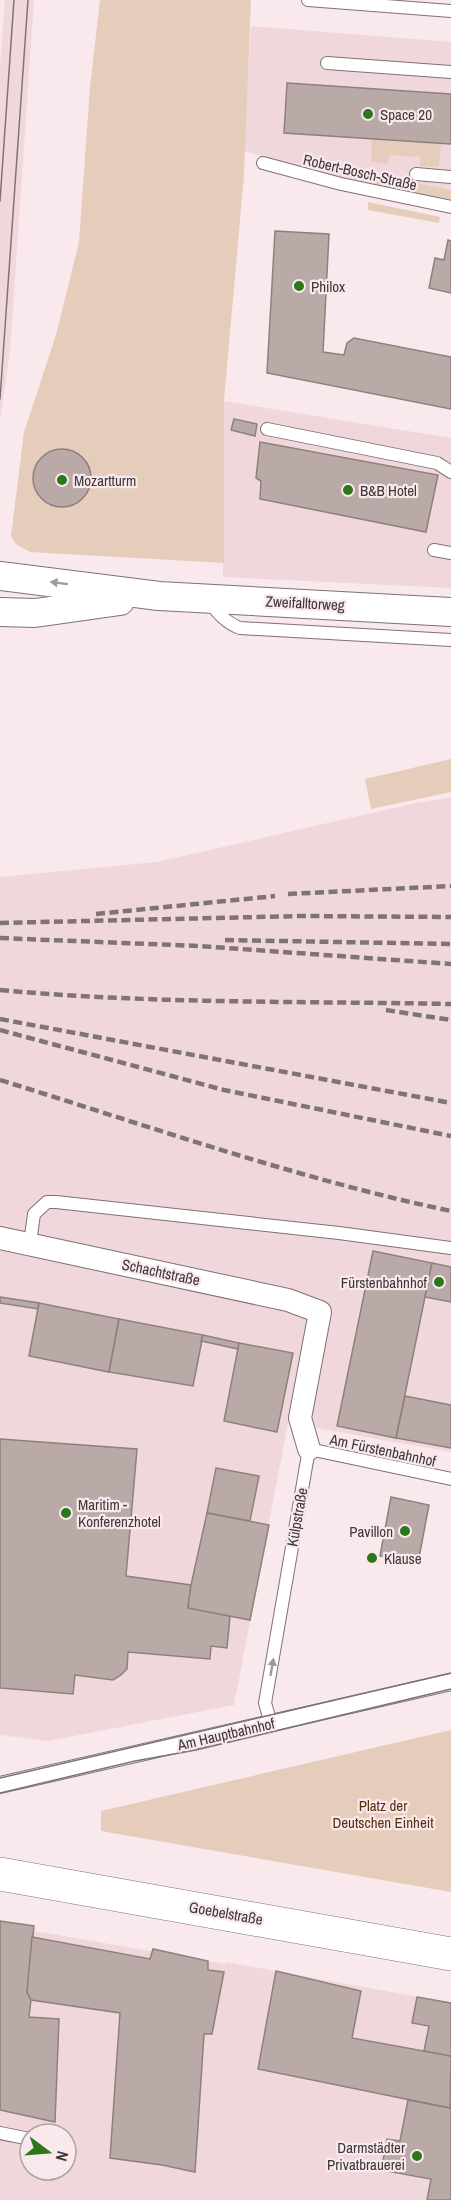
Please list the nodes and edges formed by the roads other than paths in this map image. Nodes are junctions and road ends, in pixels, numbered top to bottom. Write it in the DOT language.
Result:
graph roads {
  1 [pos="308,0"];
  2 [pos="451,11"];
  3 [pos="327,63"];
  4 [pos="451,72"];
  5 [pos="263,164"];
  6 [pos="416,174"];
  7 [pos="451,177"];
  8 [pos="451,207"];
  9 [pos="267,429"];
  10 [pos="451,472"];
  11 [pos="434,550"];
  12 [pos="451,553"];
  13 [pos="0,576"];
  14 [pos="159,596"];
  15 [pos="205,598"];
  16 [pos="0,612"];
  17 [pos="451,612"];
  18 [pos="451,640"];
  19 [pos="0,1238"];
  20 [pos="30,1243"];
  21 [pos="451,1248"];
  22 [pos="320,1312"];
  23 [pos="309,1449"];
  24 [pos="451,1479"];
  25 [pos="451,1682"];
  26 [pos="269,1724"];
  27 [pos="0,1785"];
  28 [pos="0,1874"];
  29 [pos="451,1953"];
  30 [pos="0,2133"];
  31 [pos="18,2137"];
  1 -- 2 [label="lane"];
  3 -- 4 [label="lane"];
  5 -- 8 [label="lane, Robert-Bosch-Straße"];
  6 -- 7 [label="lane, Robert-Bosch-Straße"];
  9 -- 10 [label="lane"];
  11 -- 12 [label="lane"];
  14 -- 13 [label="street, Zweifalltorweg, one-way"];
  14 -- 15 [label="street, Zweifalltorweg"];
  14 -- 16 [label="street, Zweifalltorweg"];
  15 -- 17 [label="street, Zweifalltorweg"];
  15 -- 18 [label="lane"];
  19 -- 20 [label="street, Schachtstraße"];
  20 -- 21 [label="lane"];
  20 -- 22 [label="street, Schachtstraße"];
  22 -- 23 [label="street, Külpstraße"];
  23 -- 24 [label="lane, Am Fürstenbahnhof"];
  26 -- 23 [label="lane, Külpstraße, one-way"];
  25 -- 26 [label="street, Am Hauptbahnhof"];
  26 -- 27 [label="street, Am Hauptbahnhof"];
  28 -- 29 [label="main road, Goebelstraße"];
  30 -- 31 [label="lane"];
}
